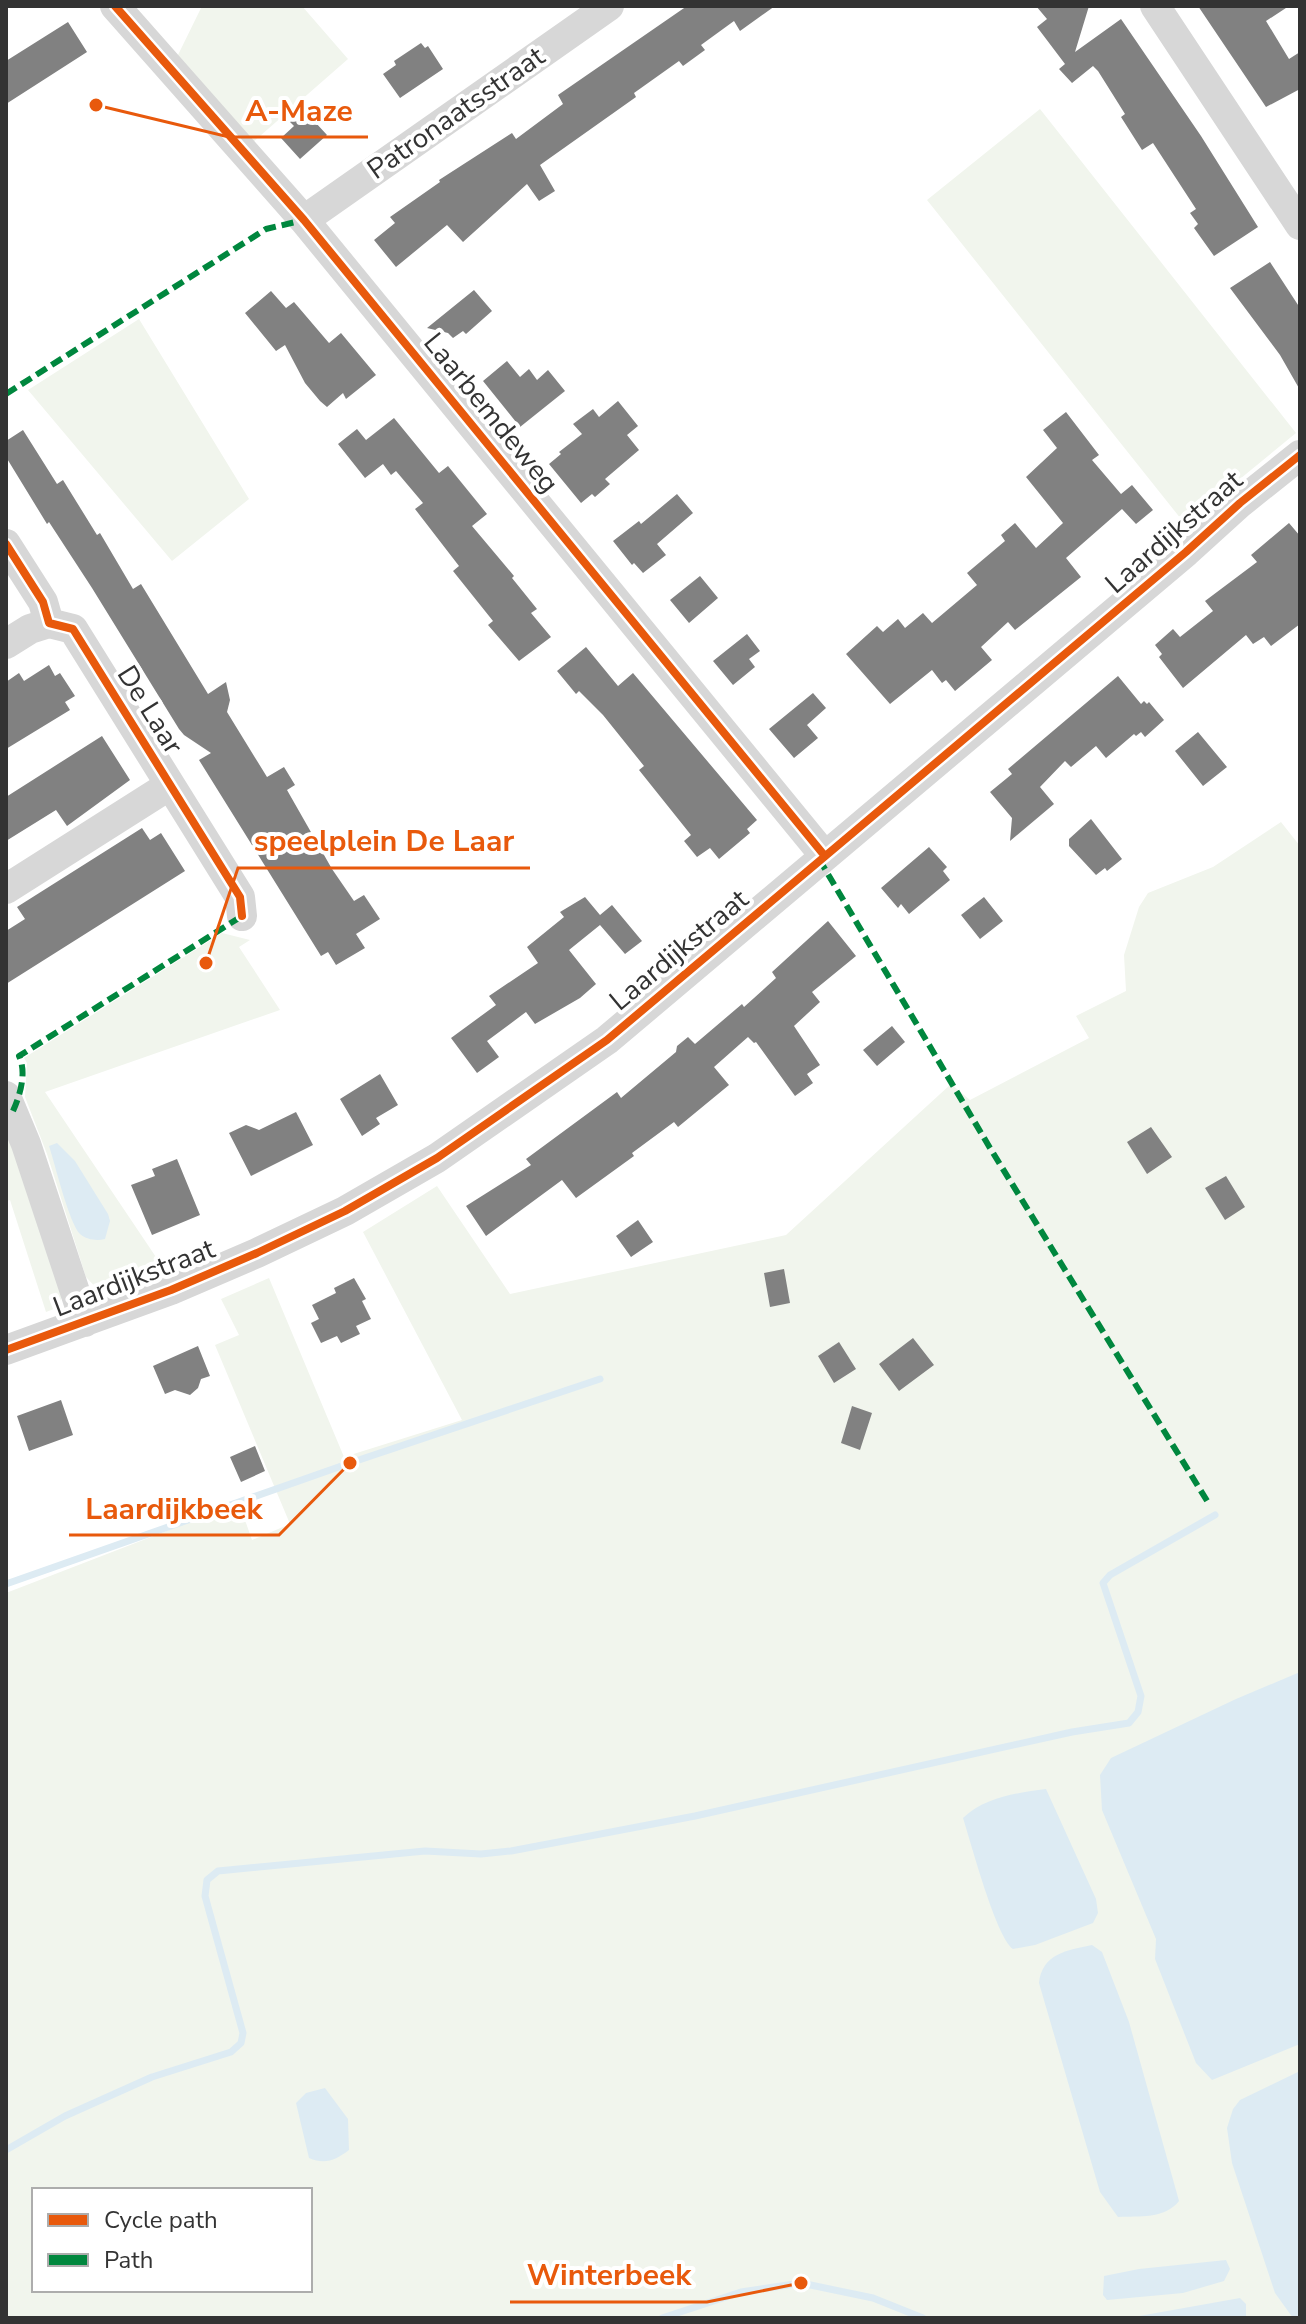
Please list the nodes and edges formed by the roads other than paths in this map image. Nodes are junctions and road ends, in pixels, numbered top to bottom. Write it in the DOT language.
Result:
graph roads {
  1 [pos="115,6"];
  2 [pos="609,6"];
  3 [pos="1155,6"];
  4 [pos="304,220"];
  5 [pos="1300,225"];
  6 [pos="1300,455"];
  7 [pos="6,544"];
  8 [pos="49,623"];
  9 [pos="6,644"];
  10 [pos="170,785"];
  11 [pos="824,855"];
  12 [pos="6,889"];
  13 [pos="242,916"];
  14 [pos="6,1096"];
  15 [pos="85,1322"];
  16 [pos="6,1350"];
  1 -- 4 [label="street, Laarbemdeweg"];
  2 -- 4 [label="street, Patronaatsstraat"];
  3 -- 5 [label="street"];
  4 -- 11 [label="street, Laarbemdeweg"];
  6 -- 11 [label="street, Laardijkstraat"];
  7 -- 8 [label="street"];
  8 -- 9 [label="street"];
  8 -- 10 [label="street, De Laar"];
  10 -- 12 [label="street, De Laar"];
  10 -- 13 [label="street, De Laar"];
  11 -- 15 [label="street, Laardijkstraat"];
  14 -- 15 [label="street"];
  15 -- 16 [label="street, Laardijkstraat"];
}
